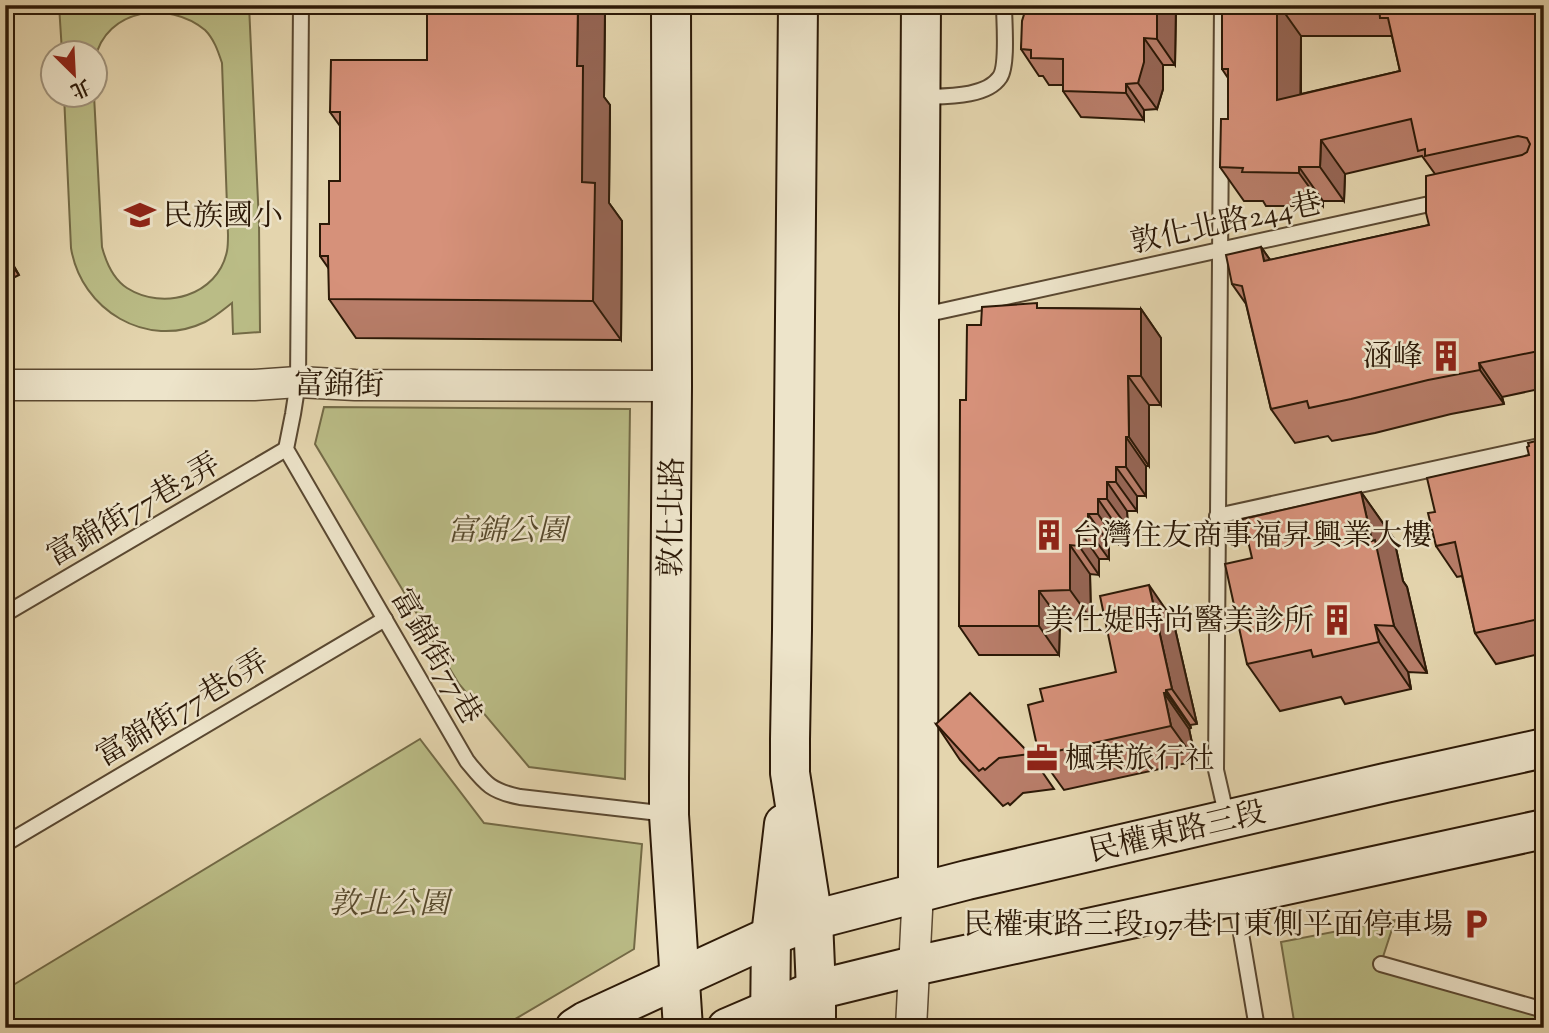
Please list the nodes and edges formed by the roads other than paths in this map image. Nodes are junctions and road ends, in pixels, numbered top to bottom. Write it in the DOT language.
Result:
graph roads {
  1 [pos="301,5"];
  2 [pos="671,5"];
  3 [pos="799,5"];
  4 [pos="921,5"];
  5 [pos="1004,5"];
  6 [pos="1222,5"];
  7 [pos="920,97"];
  8 [pos="1452,200"];
  9 [pos="1220,250"];
  10 [pos="919,316"];
  11 [pos="298,382"];
  12 [pos="5,385"];
  13 [pos="672,386"];
  14 [pos="1544,445"];
  15 [pos="286,449"];
  16 [pos="1217,516"];
  17 [pos="5,614"];
  18 [pos="385,618"];
  19 [pos="1544,748"];
  20 [pos="790,773"];
  21 [pos="669,815"];
  22 [pos="1227,820"];
  23 [pos="1544,829"];
  24 [pos="5,844"];
  25 [pos="918,891"];
  26 [pos="1235,897"];
  27 [pos="813,920"];
  28 [pos="771,936"];
  29 [pos="1381,964"];
  30 [pos="914,966"];
  31 [pos="679,978"];
  32 [pos="816,990"];
  33 [pos="1544,1010"];
  34 [pos="770,1019"];
  35 [pos="575,1028"];
  36 [pos="683,1028"];
  37 [pos="727,1028"];
  38 [pos="816,1028"];
  39 [pos="911,1028"];
  40 [pos="1257,1028"];
  1 -- 11 [label="lane"];
  2 -- 13 [label="main road, 敦化北路"];
  3 -- 20 [label="main road"];
  4 -- 7 [label="main road"];
  5 -- 7 [label="lane"];
  6 -- 9 [label="lane"];
  7 -- 10 [label="main road"];
  8 -- 9 [label="lane, 敦化北路244巷"];
  9 -- 10 [label="lane, 敦化北路244巷"];
  9 -- 16 [label="lane"];
  10 -- 25 [label="main road"];
  11 -- 12 [label="street, 富錦街"];
  11 -- 13 [label="street, 富錦街"];
  11 -- 15 [label="lane"];
  13 -- 21 [label="main road, 敦化北路"];
  14 -- 16 [label="lane"];
  15 -- 17 [label="lane, 富錦街77巷2弄"];
  15 -- 18 [label="lane, 富錦街77巷"];
  16 -- 22 [label="lane"];
  18 -- 21 [label="lane, 富錦街77巷"];
  18 -- 24 [label="lane, 富錦街77巷6弄"];
  19 -- 22 [label="main road, 民權東路三段"];
  20 -- 27 [label="main road"];
  20 -- 28 [label="main road"];
  21 -- 31 [label="main road, 敦化北路"];
  22 -- 25 [label="main road, 民權東路三段"];
  23 -- 26 [label="main road"];
  25 -- 27 [label="main road, 民權東路三段"];
  25 -- 30 [label="street"];
  26 -- 30 [label="main road"];
  26 -- 40 [label="lane"];
  27 -- 28 [label="main road, 民權東路三段"];
  27 -- 32 [label="main road"];
  28 -- 31 [label="main road, 民權東路三段"];
  28 -- 34 [label="main road"];
  29 -- 33 [label="lane"];
  30 -- 32 [label="main road"];
  30 -- 39 [label="street"];
  31 -- 35 [label="main road, 民權東路三段"];
  31 -- 36 [label="main road, 敦化北路"];
  32 -- 34 [label="main road"];
  32 -- 38 [label="main road"];
  34 -- 37 [label="main road"];
}
